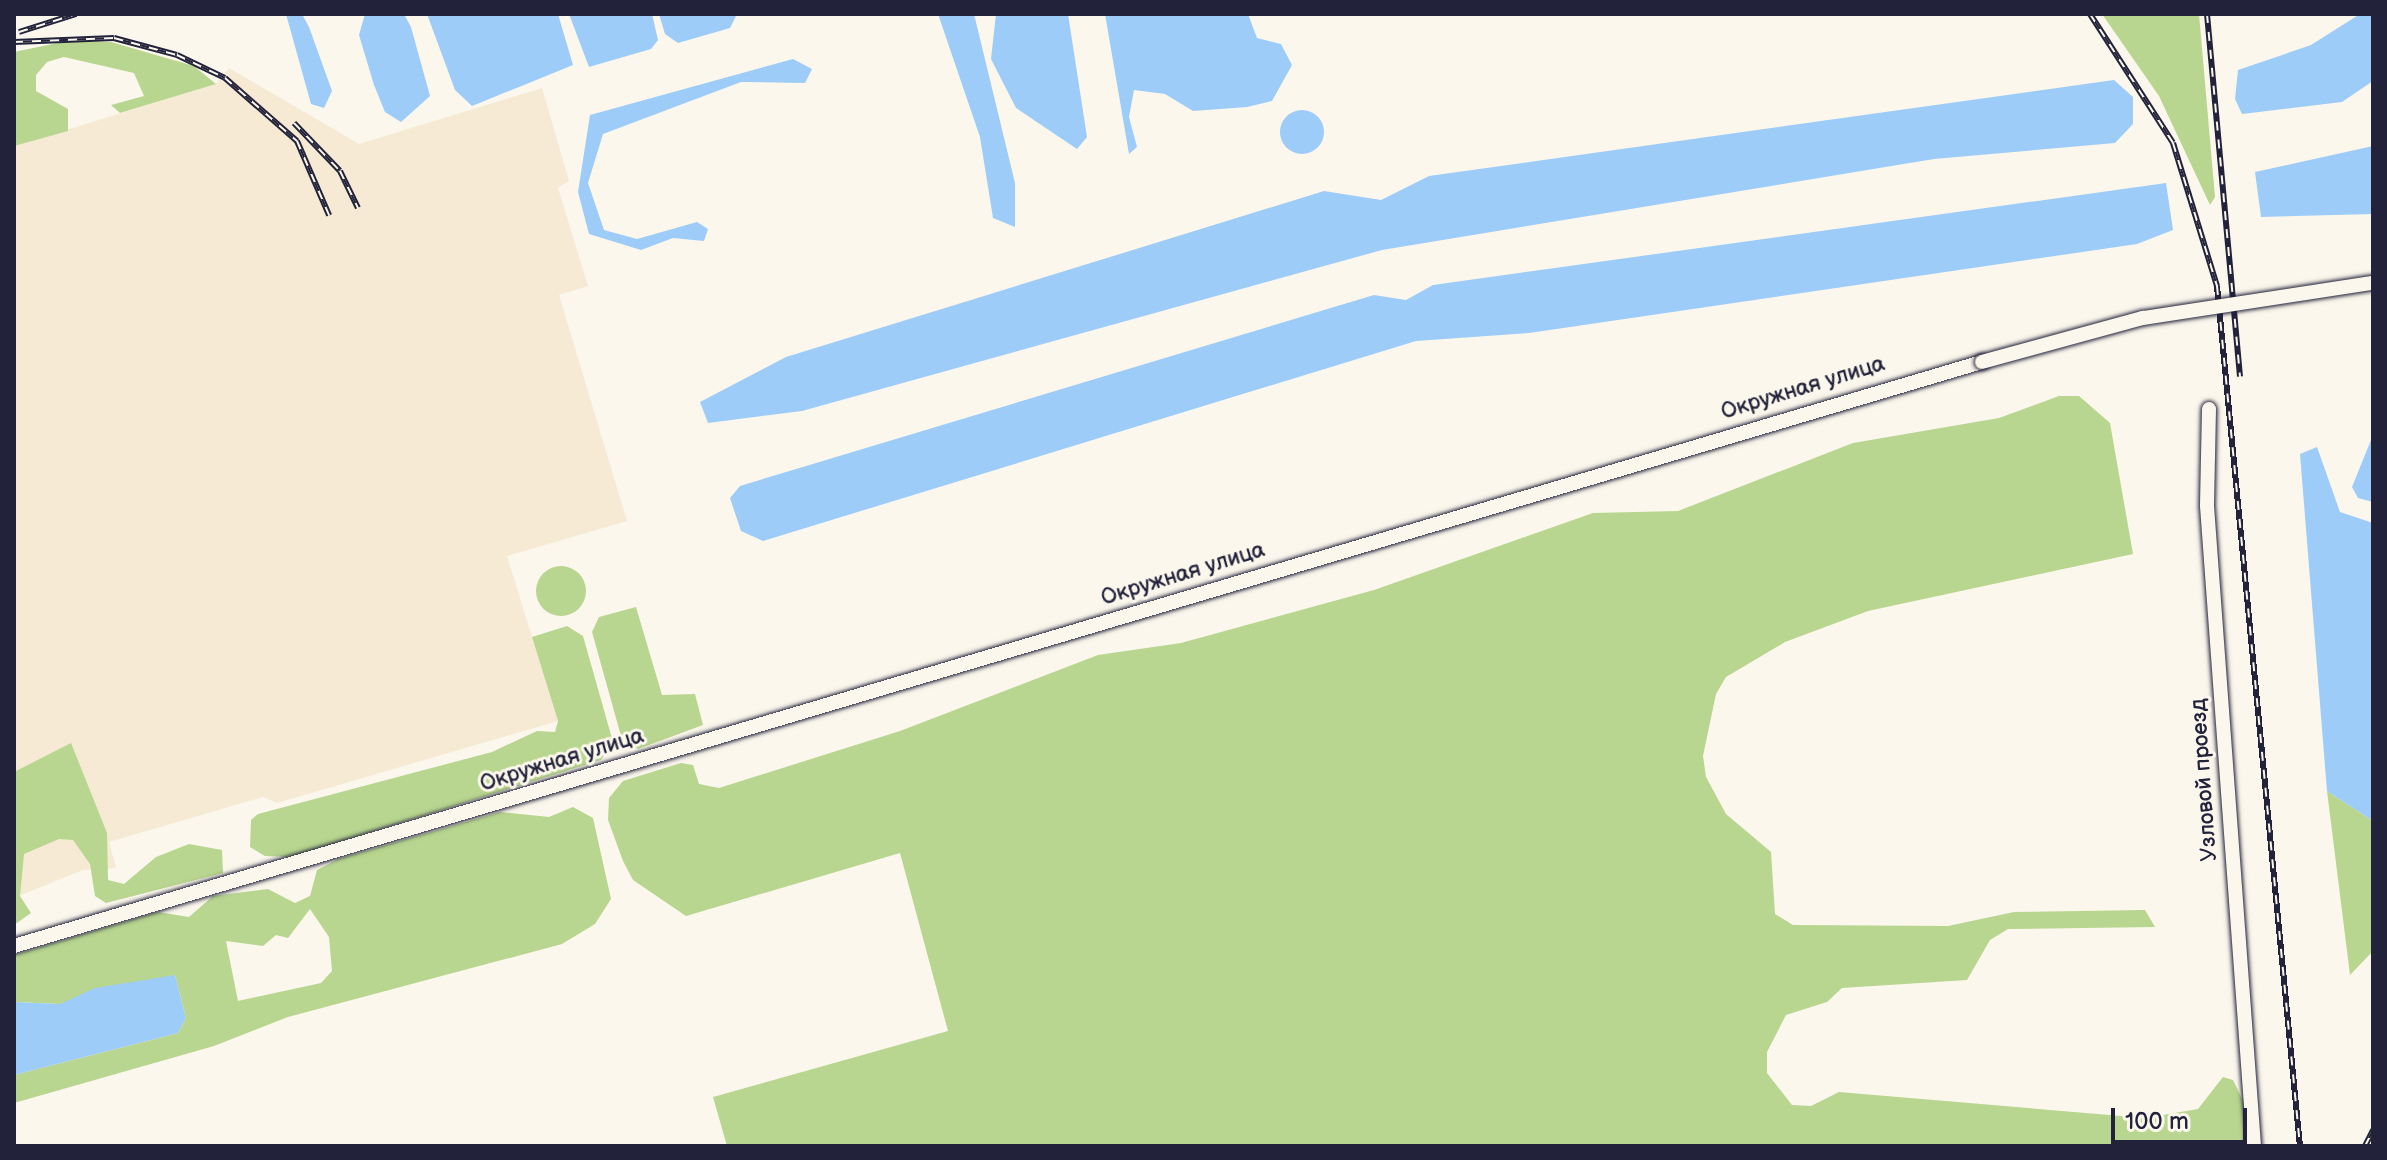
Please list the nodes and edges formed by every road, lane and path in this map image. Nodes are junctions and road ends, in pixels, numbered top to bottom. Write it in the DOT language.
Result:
graph roads {
  1 [pos="2373,283"];
  2 [pos="2209,409"];
  3 [pos="14,946"];
  4 [pos="2254,1146"];
  1 -- 3 [label="main road, Окружная улица, bridge"];
  2 -- 4 [label="main road, Узловой проезд"];
}
